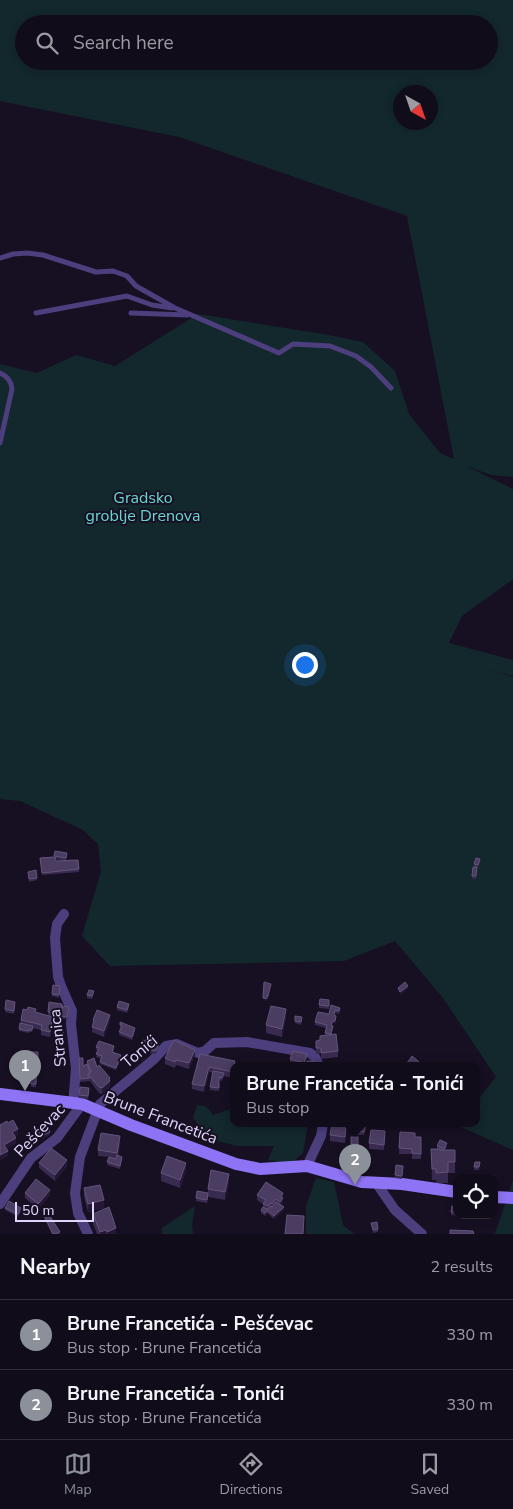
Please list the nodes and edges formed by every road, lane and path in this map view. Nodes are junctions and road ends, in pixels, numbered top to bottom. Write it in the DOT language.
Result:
graph roads {
  1 [pos="0,258"];
  2 [pos="175,308"];
  3 [pos="36,313"];
  4 [pos="131,313"];
  5 [pos="191,315"];
  6 [pos="0,373"];
  7 [pos="391,388"];
  8 [pos="0,443"];
  9 [pos="64,914"];
  10 [pos="317,1062"];
  11 [pos="0,1094"];
  12 [pos="78,1104"];
  13 [pos="98,1110"];
  14 [pos="322,1127"];
  15 [pos="307,1166"];
  16 [pos="377,1184"];
  17 [pos="453,1191"];
  18 [pos="498,1197"];
  19 [pos="513,1198"];
  20 [pos="1,1200"];
  21 [pos="88,1234"];
  22 [pos="422,1234"];
  1 -- 2 [label="lane"];
  2 -- 3 [label="lane"];
  2 -- 5 [label="lane"];
  4 -- 5 [label="lane"];
  5 -- 7 [label="lane"];
  6 -- 8 [label="lane"];
  9 -- 12 [label="street, Stranica"];
  10 -- 13 [label="street, Tonići"];
  11 -- 12 [label="street, Brune Francetića"];
  12 -- 13 [label="street, Brune Francetića"];
  12 -- 20 [label="street, Pešćevac"];
  13 -- 15 [label="street, Brune Francetića"];
  13 -- 21 [label="street"];
  14 -- 15 [label="street"];
  15 -- 16 [label="street, Brune Francetića"];
  16 -- 17 [label="street, Brune Francetića"];
  16 -- 22 [label="street"];
  18 -- 19 [label="street"];
}
